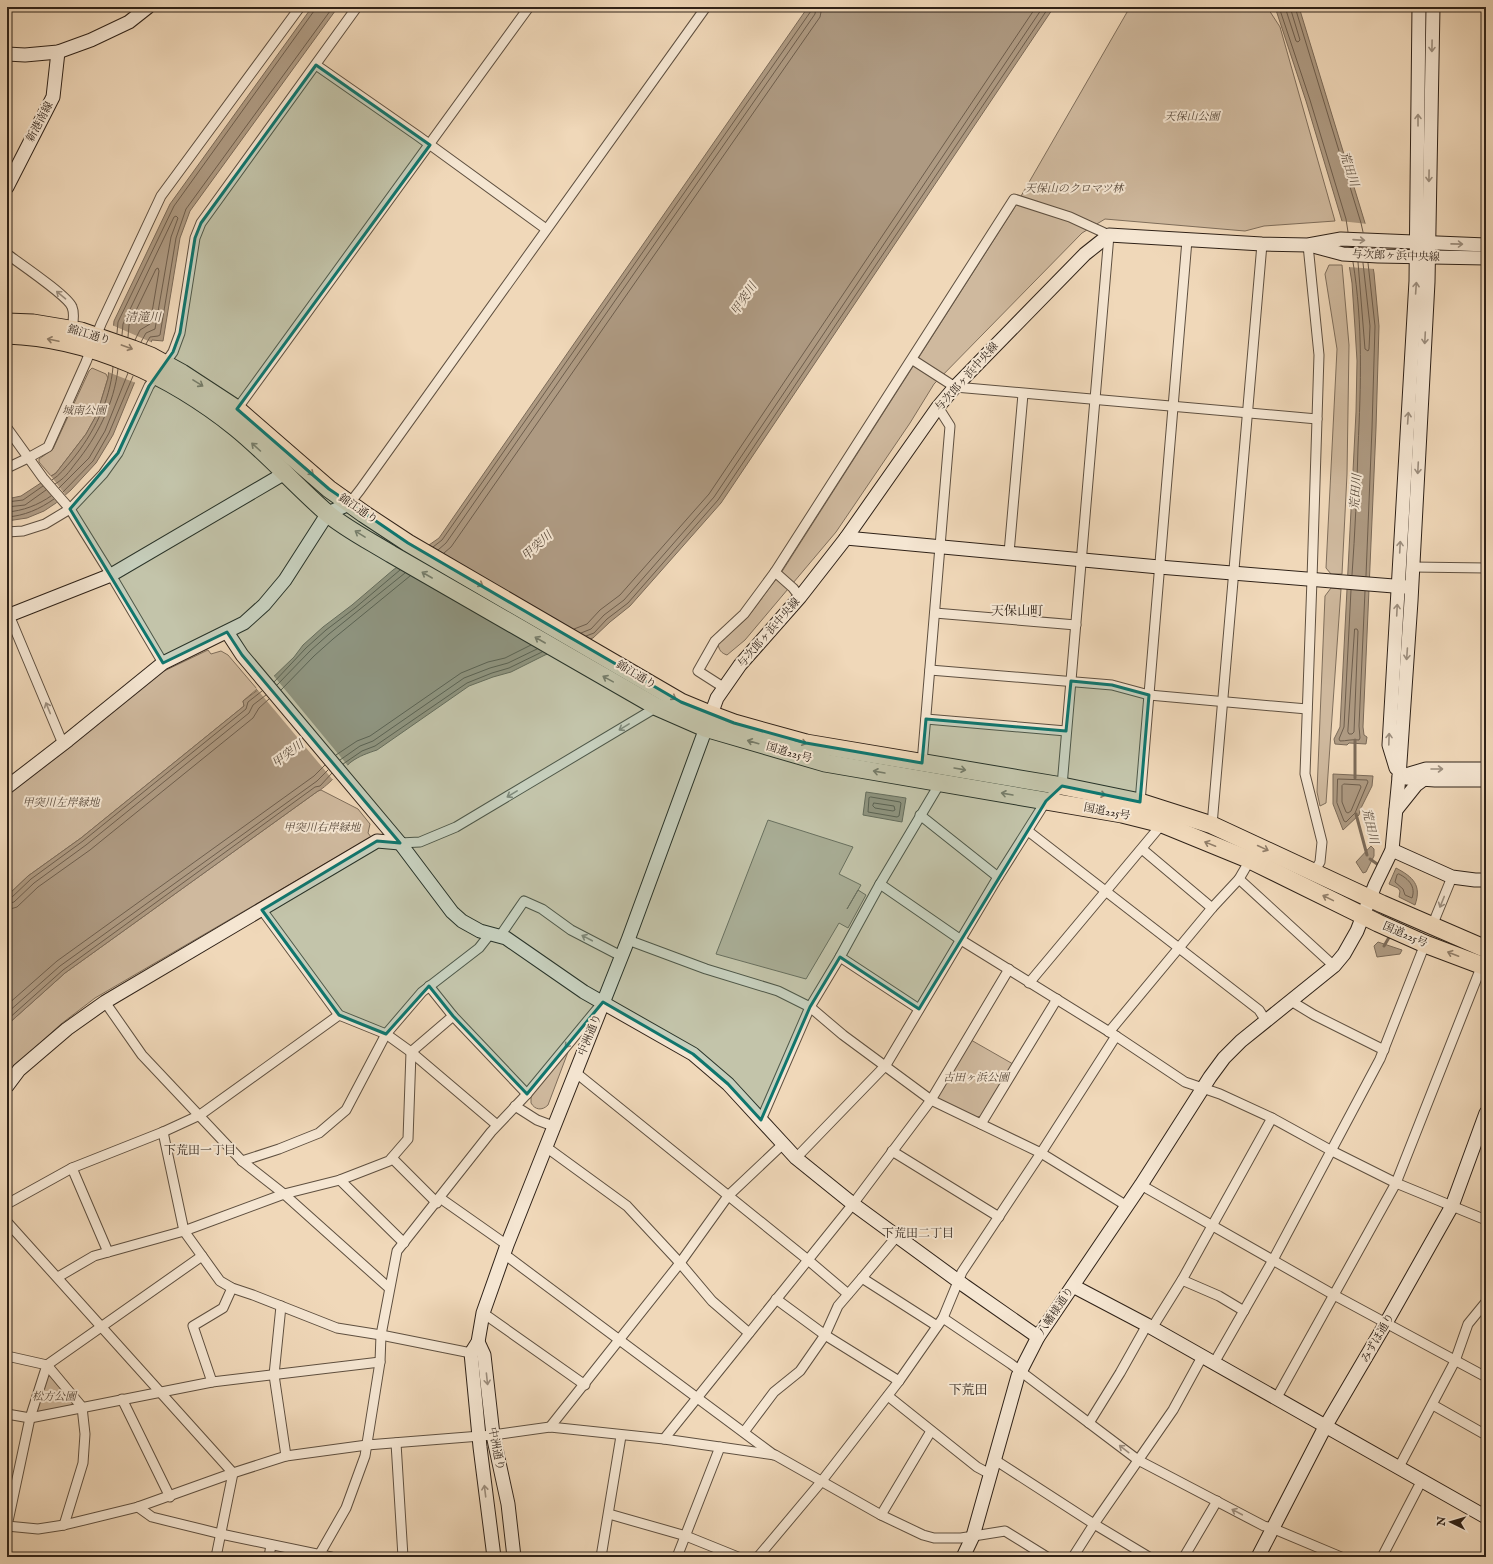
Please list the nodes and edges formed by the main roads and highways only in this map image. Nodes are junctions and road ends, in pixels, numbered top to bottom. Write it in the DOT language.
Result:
graph roads {
  1 [pos="7,322"];
  2 [pos="7,335"];
  3 [pos="96,344"];
  4 [pos="154,367"];
  5 [pos="708,721"];
  6 [pos="1486,949"];
  7 [pos="1484,966"];
  1 -- 3 [label="highway, 錦江通り"];
  3 -- 2 [label="highway, 錦江通り, one-way"];
  3 -- 4 [label="highway, 錦江通り"];
  4 -- 5 [label="highway, 錦江通り, one-way"];
  5 -- 4 [label="highway, 錦江通り, one-way"];
  5 -- 6 [label="highway, 国道225号, one-way"];
  7 -- 5 [label="highway, 国道225号, one-way"];
}
